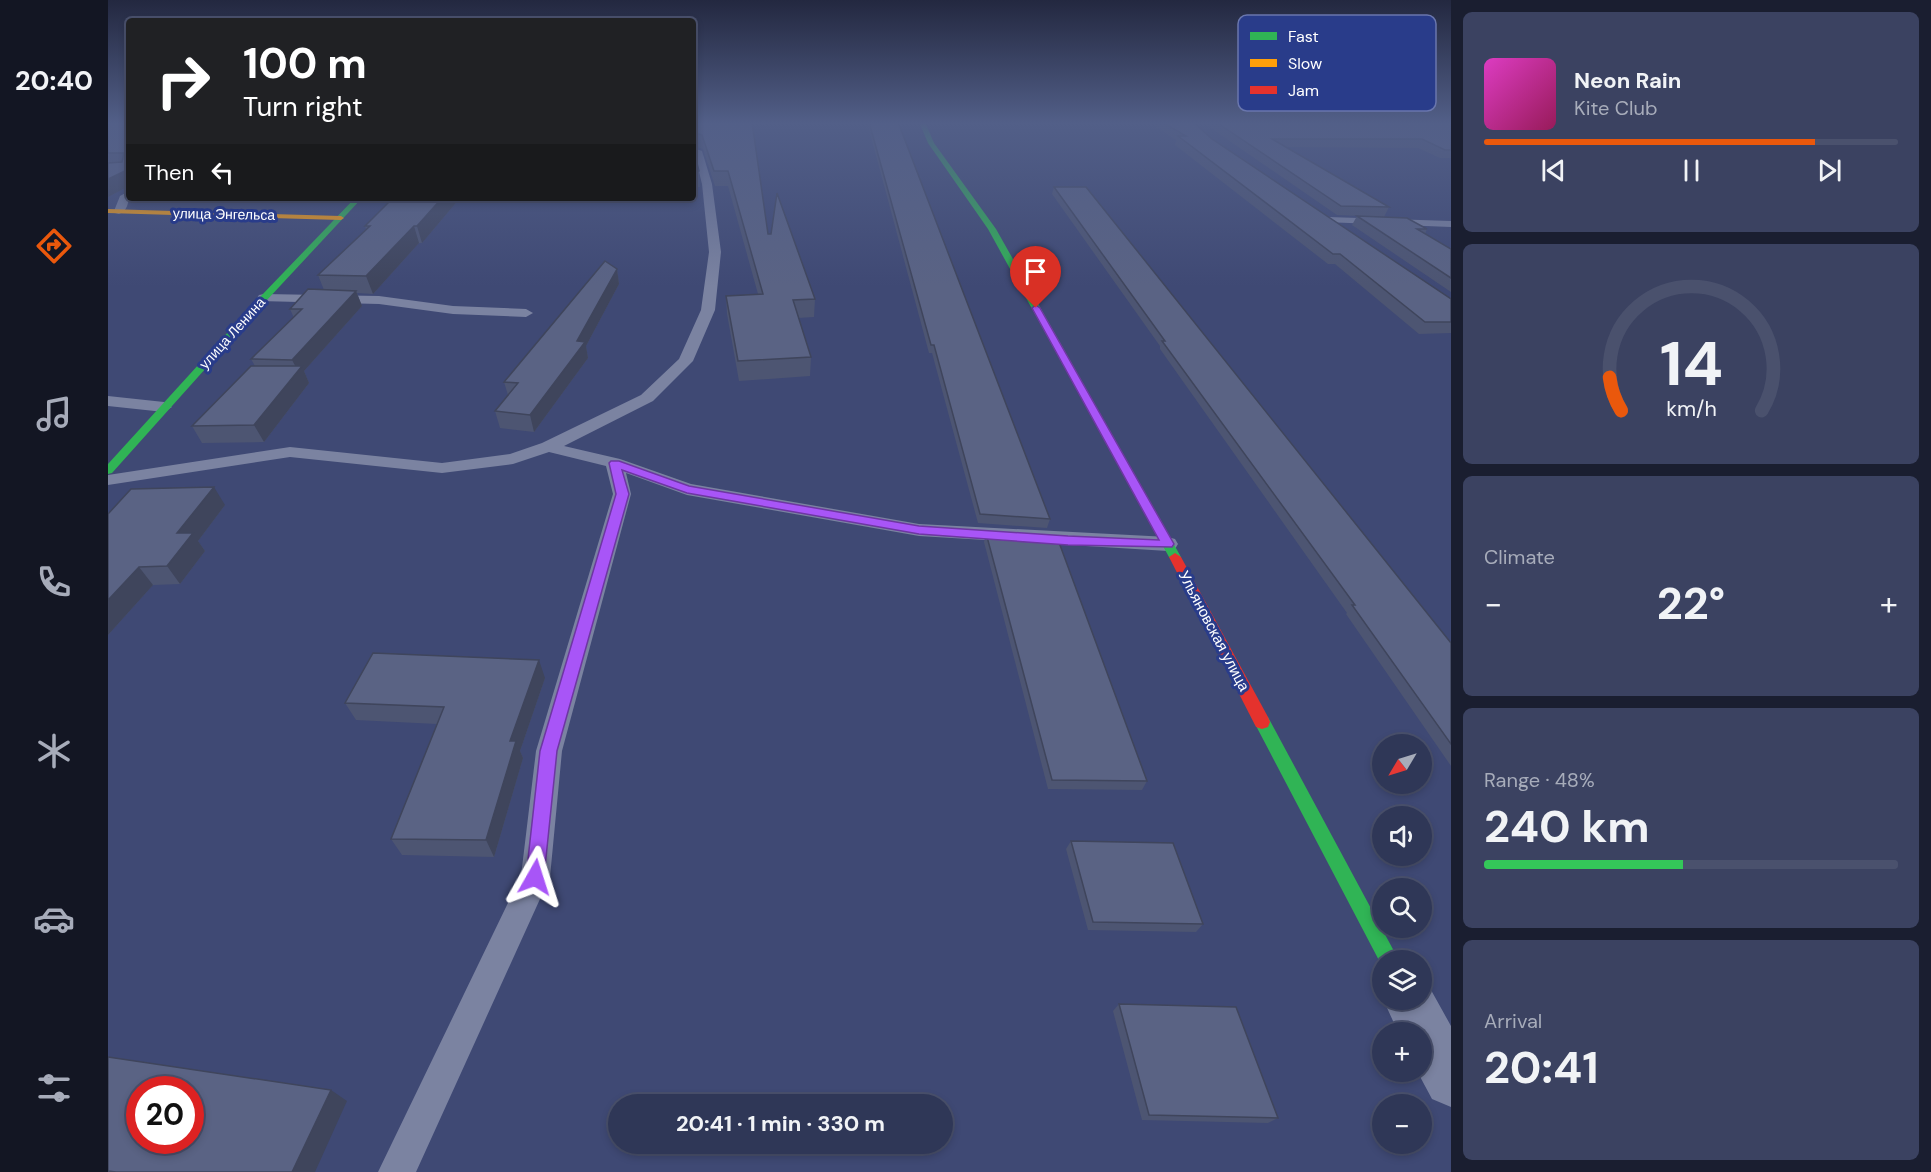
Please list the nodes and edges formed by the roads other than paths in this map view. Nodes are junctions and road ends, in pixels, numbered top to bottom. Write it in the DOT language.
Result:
graph roads {
  1 [pos="705,177"];
  2 [pos="955,177"];
  3 [pos="126,196"];
  4 [pos="356,201"];
  5 [pos="113,211"];
  6 [pos="1324,217"];
  7 [pos="341,218"];
  8 [pos="1451,224"];
  9 [pos="1347,233"];
  10 [pos="264,298"];
  11 [pos="526,313"];
  12 [pos="108,401"];
  13 [pos="164,407"];
  14 [pos="548,447"];
  15 [pos="615,463"];
  16 [pos="108,471"];
  17 [pos="108,480"];
  18 [pos="1168,544"];
  19 [pos="1383,950"];
  20 [pos="1414,1010"];
  21 [pos="1451,1080"];
  22 [pos="396,1172"];
  1 -- 14 [label="lane"];
  2 -- 18 [label="street, Ульяновская улица"];
  3 -- 5 [label="lane"];
  4 -- 7 [label="street, улица Ленина"];
  5 -- 7 [label="street, улица Энгельса"];
  6 -- 8 [label="lane"];
  6 -- 9 [label="street"];
  7 -- 10 [label="street, улица Ленина"];
  10 -- 11 [label="lane"];
  10 -- 13 [label="street, улица Ленина"];
  12 -- 13 [label="lane"];
  13 -- 16 [label="street, улица Ленина"];
  14 -- 15 [label="lane"];
  14 -- 17 [label="lane"];
  15 -- 18 [label="lane"];
  15 -- 22 [label="lane"];
  18 -- 19 [label="street, Ульяновская улица"];
  20 -- 21 [label="street"];
}
